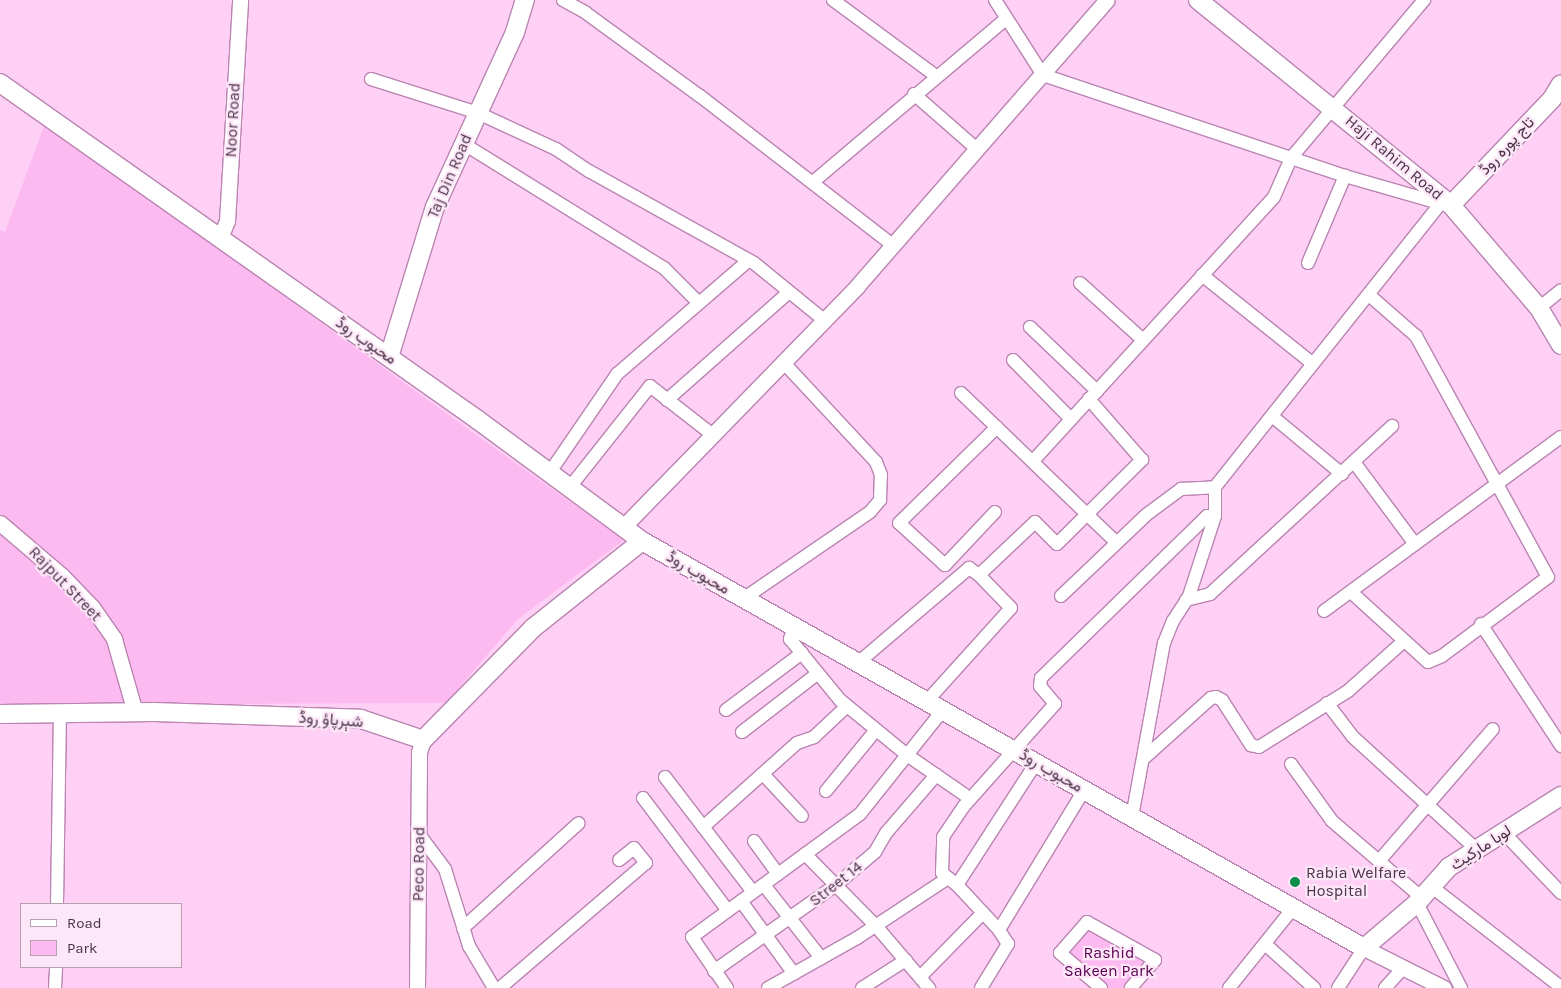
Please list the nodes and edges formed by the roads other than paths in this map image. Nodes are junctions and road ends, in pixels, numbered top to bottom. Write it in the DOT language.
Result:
graph roads {
  1 [pos="240,0"];
  2 [pos="525,0"];
  3 [pos="563,0"];
  4 [pos="833,0"];
  5 [pos="995,0"];
  6 [pos="1107,0"];
  7 [pos="1198,0"];
  8 [pos="1424,0"];
  9 [pos="1006,19"];
  10 [pos="1043,75"];
  11 [pos="936,76"];
  12 [pos="371,79"];
  13 [pos="1561,84"];
  14 [pos="1,86"];
  15 [pos="914,94"];
  16 [pos="1333,108"];
  17 [pos="478,114"];
  18 [pos="464,144"];
  19 [pos="978,150"];
  20 [pos="1291,158"];
  21 [pos="1345,176"];
  22 [pos="813,182"];
  23 [pos="1445,205"];
  24 [pos="220,238"];
  25 [pos="893,245"];
  26 [pos="749,260"];
  27 [pos="1308,263"];
  28 [pos="1202,275"];
  29 [pos="1080,283"];
  30 [pos="1561,290"];
  31 [pos="789,292"];
  32 [pos="1369,295"];
  33 [pos="700,303"];
  34 [pos="1539,308"];
  35 [pos="824,320"];
  36 [pos="1030,327"];
  37 [pos="1143,340"];
  38 [pos="1561,345"];
  39 [pos="389,357"];
  40 [pos="1014,360"];
  41 [pos="783,362"];
  42 [pos="1313,364"];
  43 [pos="961,393"];
  44 [pos="1093,395"];
  45 [pos="667,400"];
  46 [pos="1272,416"];
  47 [pos="1071,419"];
  48 [pos="1392,426"];
  49 [pos="997,427"];
  50 [pos="713,435"];
  51 [pos="1561,437"];
  52 [pos="1033,461"];
  53 [pos="1354,462"];
  54 [pos="550,472"];
  55 [pos="1342,474"];
  56 [pos="1496,484"];
  57 [pos="570,487"];
  58 [pos="1215,488"];
  59 [pos="995,512"];
  60 [pos="1086,513"];
  61 [pos="1215,516"];
  62 [pos="0,523"];
  63 [pos="623,527"];
  64 [pos="642,541"];
  65 [pos="1117,543"];
  66 [pos="1415,544"];
  67 [pos="979,575"];
  68 [pos="1351,592"];
  69 [pos="1061,596"];
  70 [pos="743,598"];
  71 [pos="1186,600"];
  72 [pos="1324,611"];
  73 [pos="1481,624"];
  74 [pos="794,626"];
  75 [pos="1404,640"];
  76 [pos="802,653"];
  77 [pos="859,662"];
  78 [pos="818,673"];
  79 [pos="928,701"];
  80 [pos="1327,703"];
  81 [pos="847,706"];
  82 [pos="726,710"];
  83 [pos="943,710"];
  84 [pos="135,712"];
  85 [pos="60,713"];
  86 [pos="0,714"];
  87 [pos="1494,729"];
  88 [pos="876,730"];
  89 [pos="742,732"];
  90 [pos="423,740"];
  91 [pos="1561,746"];
  92 [pos="1012,749"];
  93 [pos="907,755"];
  94 [pos="1143,759"];
  95 [pos="1036,763"];
  96 [pos="1291,764"];
  97 [pos="762,774"];
  98 [pos="936,775"];
  99 [pos="665,777"];
  100 [pos="1084,790"];
  101 [pos="826,791"];
  102 [pos="965,795"];
  103 [pos="1561,796"];
  104 [pos="643,798"];
  105 [pos="1427,805"];
  106 [pos="802,816"];
  107 [pos="1132,817"];
  108 [pos="579,823"];
  109 [pos="703,827"];
  110 [pos="1504,833"];
  111 [pos="419,834"];
  112 [pos="754,841"];
  113 [pos="1477,850"];
  114 [pos="805,854"];
  115 [pos="619,860"];
  116 [pos="1379,861"];
  117 [pos="778,874"];
  118 [pos="953,882"];
  119 [pos="836,885"];
  120 [pos="758,889"];
  121 [pos="1561,893"];
  122 [pos="1423,896"];
  123 [pos="741,901"];
  124 [pos="57,903"];
  125 [pos="1293,908"];
  126 [pos="728,911"];
  127 [pos="984,913"];
  128 [pos="790,919"];
  129 [pos="876,926"];
  130 [pos="463,928"];
  131 [pos="999,930"];
  132 [pos="766,936"];
  133 [pos="1265,944"];
  134 [pos="1364,948"];
  135 [pos="821,958"];
  136 [pos="906,960"];
  137 [pos="56,968"];
  138 [pos="1403,968"];
  139 [pos="714,971"];
  140 [pos="794,974"];
  141 [pos="920,976"];
  142 [pos="1231,987"];
  143 [pos="1561,987"];
  144 [pos="55,988"];
  145 [pos="417,988"];
  146 [pos="494,988"];
  147 [pos="500,988"];
  148 [pos="728,988"];
  149 [pos="768,988"];
  150 [pos="862,988"];
  151 [pos="929,988"];
  152 [pos="981,988"];
  153 [pos="1101,988"];
  154 [pos="1131,988"];
  155 [pos="1314,988"];
  156 [pos="1338,988"];
  157 [pos="1385,988"];
  158 [pos="1444,988"];
  159 [pos="1461,988"];
  1 -- 24 [label="street, Noor Road"];
  2 -- 17 [label="main road, Taj Din Road"];
  3 -- 22 [label="street"];
  4 -- 11 [label="street"];
  5 -- 9 [label="street"];
  6 -- 10 [label="street"];
  7 -- 16 [label="main road, Haji Rahim Road"];
  8 -- 16 [label="street"];
  9 -- 10 [label="street"];
  9 -- 11 [label="street"];
  10 -- 19 [label="street"];
  10 -- 20 [label="street"];
  11 -- 15 [label="street"];
  12 -- 17 [label="street"];
  13 -- 23 [label="main road, تاج پورہ روڈ"];
  14 -- 24 [label="main road, محبوب روڈ"];
  15 -- 19 [label="street"];
  15 -- 22 [label="street"];
  16 -- 20 [label="street"];
  16 -- 23 [label="main road, Haji Rahim Road"];
  17 -- 18 [label="main road, Taj Din Road"];
  17 -- 26 [label="street"];
  18 -- 33 [label="street"];
  18 -- 39 [label="main road, Taj Din Road"];
  19 -- 25 [label="street"];
  20 -- 21 [label="street"];
  20 -- 28 [label="street"];
  21 -- 23 [label="street"];
  21 -- 27 [label="street"];
  22 -- 25 [label="street"];
  23 -- 32 [label="street"];
  23 -- 34 [label="main road, Haji Rahim Road"];
  24 -- 39 [label="main road, محبوب روڈ"];
  25 -- 35 [label="street"];
  26 -- 31 [label="street"];
  26 -- 33 [label="street"];
  28 -- 37 [label="street"];
  28 -- 42 [label="street"];
  29 -- 37 [label="street"];
  30 -- 34 [label="street"];
  31 -- 35 [label="street"];
  31 -- 45 [label="street"];
  32 -- 42 [label="street"];
  32 -- 56 [label="street"];
  33 -- 54 [label="street"];
  34 -- 38 [label="main road, Haji Rahim Road"];
  35 -- 41 [label="street"];
  36 -- 44 [label="street"];
  37 -- 44 [label="street"];
  39 -- 54 [label="main road, محبوب روڈ"];
  40 -- 47 [label="street"];
  41 -- 50 [label="street"];
  41 -- 70 [label="street"];
  42 -- 46 [label="street"];
  43 -- 49 [label="street"];
  44 -- 47 [label="street"];
  44 -- 60 [label="street"];
  45 -- 50 [label="street"];
  45 -- 57 [label="street"];
  46 -- 55 [label="street"];
  46 -- 58 [label="street"];
  47 -- 52 [label="street"];
  48 -- 53 [label="street"];
  49 -- 52 [label="street"];
  49 -- 59 [label="street"];
  50 -- 63 [label="street"];
  51 -- 56 [label="street"];
  52 -- 60 [label="street"];
  53 -- 55 [label="street"];
  53 -- 66 [label="street"];
  54 -- 57 [label="main road, محبوب روڈ"];
  55 -- 71 [label="street"];
  56 -- 66 [label="street"];
  56 -- 73 [label="street"];
  57 -- 63 [label="main road, محبوب روڈ"];
  58 -- 61 [label="street"];
  58 -- 65 [label="street"];
  60 -- 65 [label="street"];
  60 -- 67 [label="street"];
  61 -- 71 [label="street"];
  61 -- 92 [label="street"];
  62 -- 84 [label="street, Rajput Street"];
  63 -- 64 [label="main road, محبوب روڈ"];
  64 -- 70 [label="main road, محبوب روڈ"];
  64 -- 90 [label="main road"];
  65 -- 69 [label="street"];
  66 -- 68 [label="street"];
  67 -- 77 [label="street"];
  67 -- 79 [label="street"];
  68 -- 72 [label="street"];
  68 -- 75 [label="street"];
  70 -- 74 [label="main road, محبوب روڈ"];
  71 -- 94 [label="street"];
  73 -- 75 [label="street"];
  73 -- 91 [label="street"];
  74 -- 76 [label="street"];
  74 -- 77 [label="main road, محبوب روڈ"];
  75 -- 80 [label="street"];
  76 -- 78 [label="street"];
  76 -- 82 [label="street"];
  77 -- 79 [label="main road, محبوب روڈ"];
  78 -- 81 [label="street"];
  78 -- 89 [label="street"];
  79 -- 83 [label="main road, محبوب روڈ"];
  80 -- 94 [label="street"];
  80 -- 105 [label="street"];
  81 -- 88 [label="street"];
  81 -- 97 [label="street"];
  83 -- 92 [label="main road, محبوب روڈ"];
  83 -- 93 [label="street"];
  84 -- 85 [label="main road, شېرپاؤ روڈ"];
  84 -- 90 [label="main road, شېرپاؤ روڈ"];
  85 -- 86 [label="main road, شېرپاؤ روڈ"];
  85 -- 124 [label="street"];
  87 -- 105 [label="street"];
  88 -- 93 [label="street"];
  88 -- 101 [label="street"];
  90 -- 111 [label="street, Peco Road"];
  92 -- 95 [label="main road, محبوب روڈ"];
  92 -- 118 [label="street"];
  93 -- 98 [label="street"];
  93 -- 114 [label="street"];
  94 -- 107 [label="street"];
  95 -- 100 [label="main road, محبوب روڈ"];
  95 -- 118 [label="street"];
  96 -- 116 [label="street"];
  97 -- 106 [label="street"];
  97 -- 109 [label="street"];
  98 -- 102 [label="street"];
  98 -- 119 [label="street, Street 14"];
  99 -- 109 [label="street"];
  100 -- 107 [label="main road, محبوب روڈ"];
  100 -- 131 [label="street"];
  103 -- 110 [label="main road, لوہا مارکیٹ"];
  104 -- 126 [label="street"];
  105 -- 113 [label="street"];
  105 -- 116 [label="street"];
  107 -- 125 [label="main road, محبوب روڈ"];
  108 -- 130 [label="street"];
  109 -- 120 [label="street"];
  110 -- 113 [label="main road, لوہا مارکیٹ"];
  110 -- 121 [label="street"];
  111 -- 130 [label="street"];
  111 -- 145 [label="street, Peco Road"];
  112 -- 117 [label="street"];
  113 -- 122 [label="main road, لوہا مارکیٹ"];
  114 -- 117 [label="street"];
  114 -- 119 [label="street"];
  115 -- 147 [label="street"];
  116 -- 122 [label="street"];
  117 -- 120 [label="street"];
  118 -- 127 [label="street"];
  118 -- 129 [label="street"];
  119 -- 128 [label="street, Street 14"];
  119 -- 129 [label="street"];
  120 -- 123 [label="street"];
  120 -- 128 [label="street"];
  122 -- 134 [label="main road, لوہا مارکیٹ"];
  122 -- 143 [label="street"];
  122 -- 159 [label="street"];
  123 -- 126 [label="street"];
  123 -- 132 [label="street"];
  125 -- 133 [label="street"];
  125 -- 134 [label="main road, محبوب روڈ"];
  126 -- 139 [label="street"];
  127 -- 131 [label="street"];
  127 -- 141 [label="street"];
  128 -- 132 [label="street, Street 14"];
  128 -- 135 [label="street"];
  129 -- 135 [label="street"];
  129 -- 136 [label="street"];
  130 -- 146 [label="street"];
  131 -- 152 [label="street"];
  132 -- 139 [label="street, Street 14"];
  132 -- 140 [label="street"];
  133 -- 142 [label="street"];
  133 -- 155 [label="street"];
  134 -- 138 [label="street, محبوب روڈ"];
  134 -- 156 [label="street"];
  135 -- 140 [label="street"];
  136 -- 141 [label="street"];
  136 -- 150 [label="street"];
  137 -- 144 [label="street"];
  138 -- 157 [label="street"];
  138 -- 158 [label="street, محبوب روڈ"];
  139 -- 148 [label="street"];
  140 -- 149 [label="street"];
  141 -- 151 [label="street"];
  153 -- 154 [label="street"];
}
